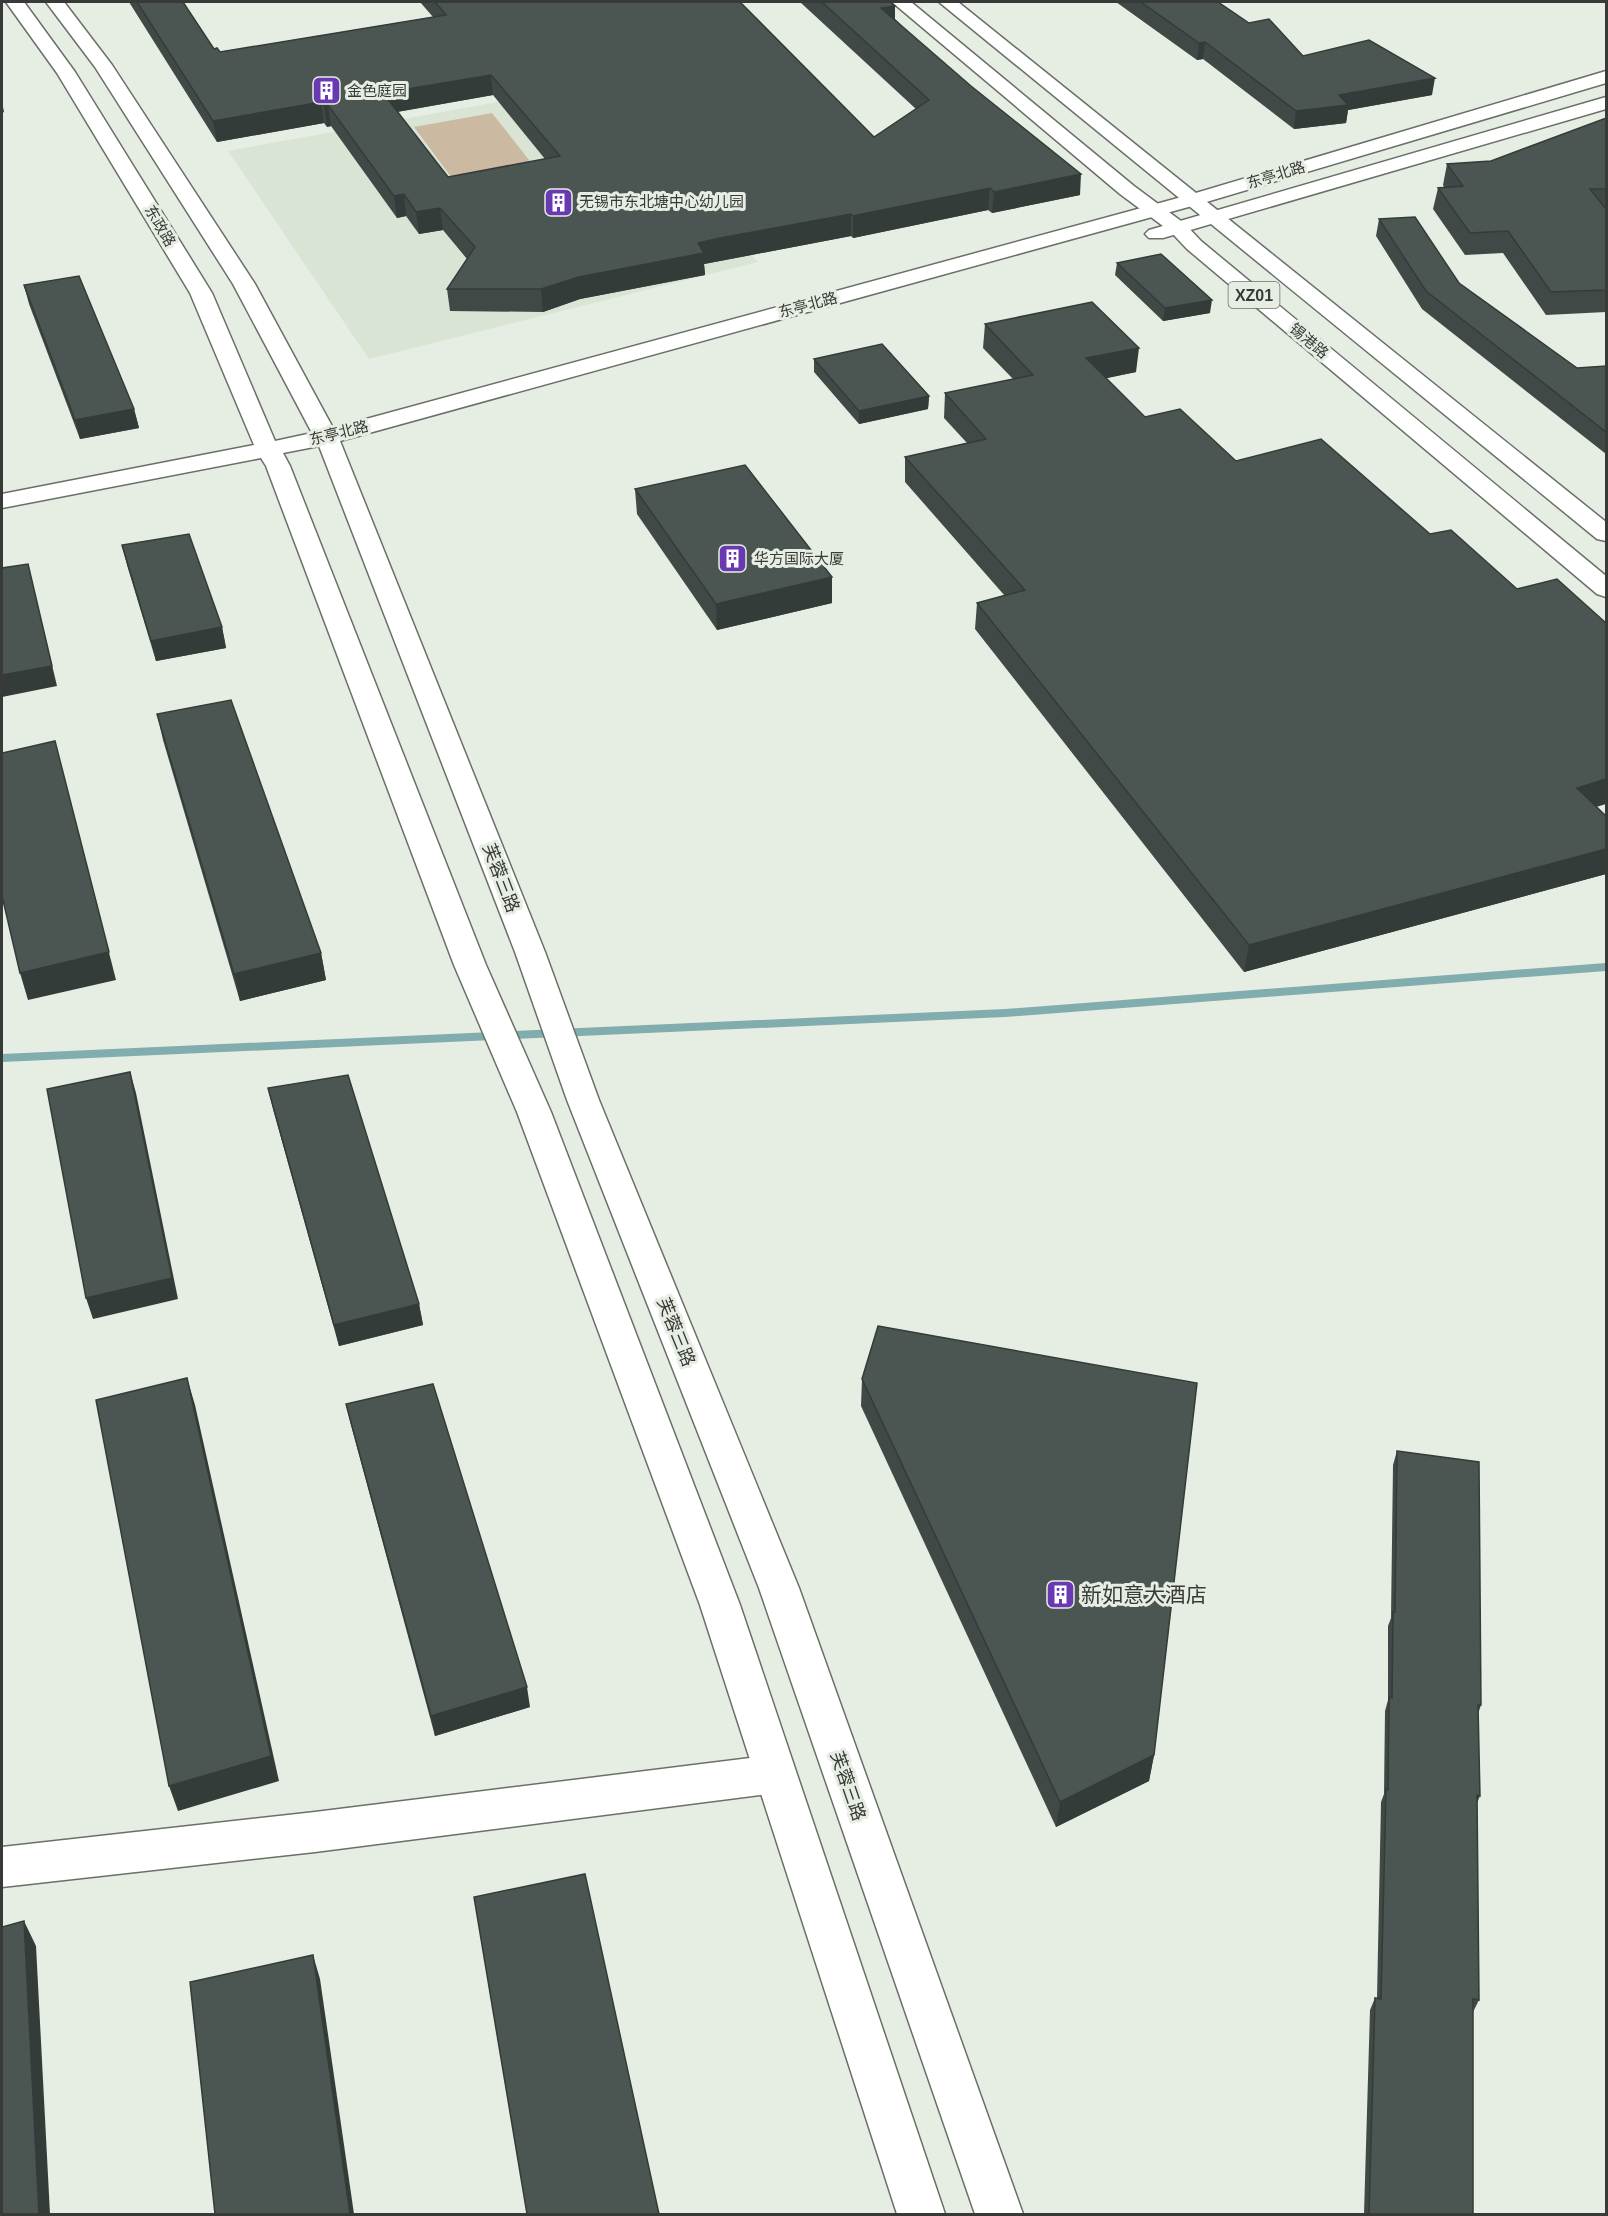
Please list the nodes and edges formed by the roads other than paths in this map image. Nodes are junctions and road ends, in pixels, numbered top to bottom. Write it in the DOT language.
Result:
graph roads {
  1 [pos="15,2"];
  2 [pos="55,2"];
  3 [pos="901,2"];
  4 [pos="948,2"];
  5 [pos="1606,77"];
  6 [pos="1606,103"];
  7 [pos="1196,199"];
  8 [pos="1155,211"];
  9 [pos="1218,217"];
  10 [pos="1178,228"];
  11 [pos="1132,241"];
  12 [pos="809,327"];
  13 [pos="330,446"];
  14 [pos="272,458"];
  15 [pos="2,501"];
  16 [pos="2,521"];
  17 [pos="1606,534"];
  18 [pos="1606,590"];
  19 [pos="776,1774"];
  20 [pos="2,1867"];
  21 [pos="921,2214"];
  22 [pos="999,2214"];
  1 -- 14 [label="main road, 东政路"];
  2 -- 13 [label="main road"];
  3 -- 8 [label="main road, 锡港路 / XZ01"];
  4 -- 7 [label="main road, XZ01"];
  5 -- 7 [label="main road, 东亭北路"];
  6 -- 9 [label="main road, 东亭北路"];
  7 -- 8 [label="main road, 东亭北路"];
  7 -- 9 [label="main road, XZ01"];
  8 -- 10 [label="main road, 锡港路 / XZ01"];
  8 -- 13 [label="main road, 东亭北路"];
  9 -- 10 [label="main road, 东亭北路"];
  9 -- 17 [label="main road, XZ01"];
  10 -- 11 [label="main road, 东亭北路"];
  10 -- 18 [label="main road, 锡港路 / XZ01"];
  12 -- 13 [label="main road, 东亭北路"];
  13 -- 14 [label="main road, 东亭北路"];
  13 -- 22 [label="main road, 芙蓉三路"];
  14 -- 15 [label="main road, 东亭北路"];
  14 -- 16 [label="main road, 东亭北路"];
  14 -- 19 [label="main road"];
  19 -- 20 [label="main road"];
  19 -- 21 [label="main road"];
}
